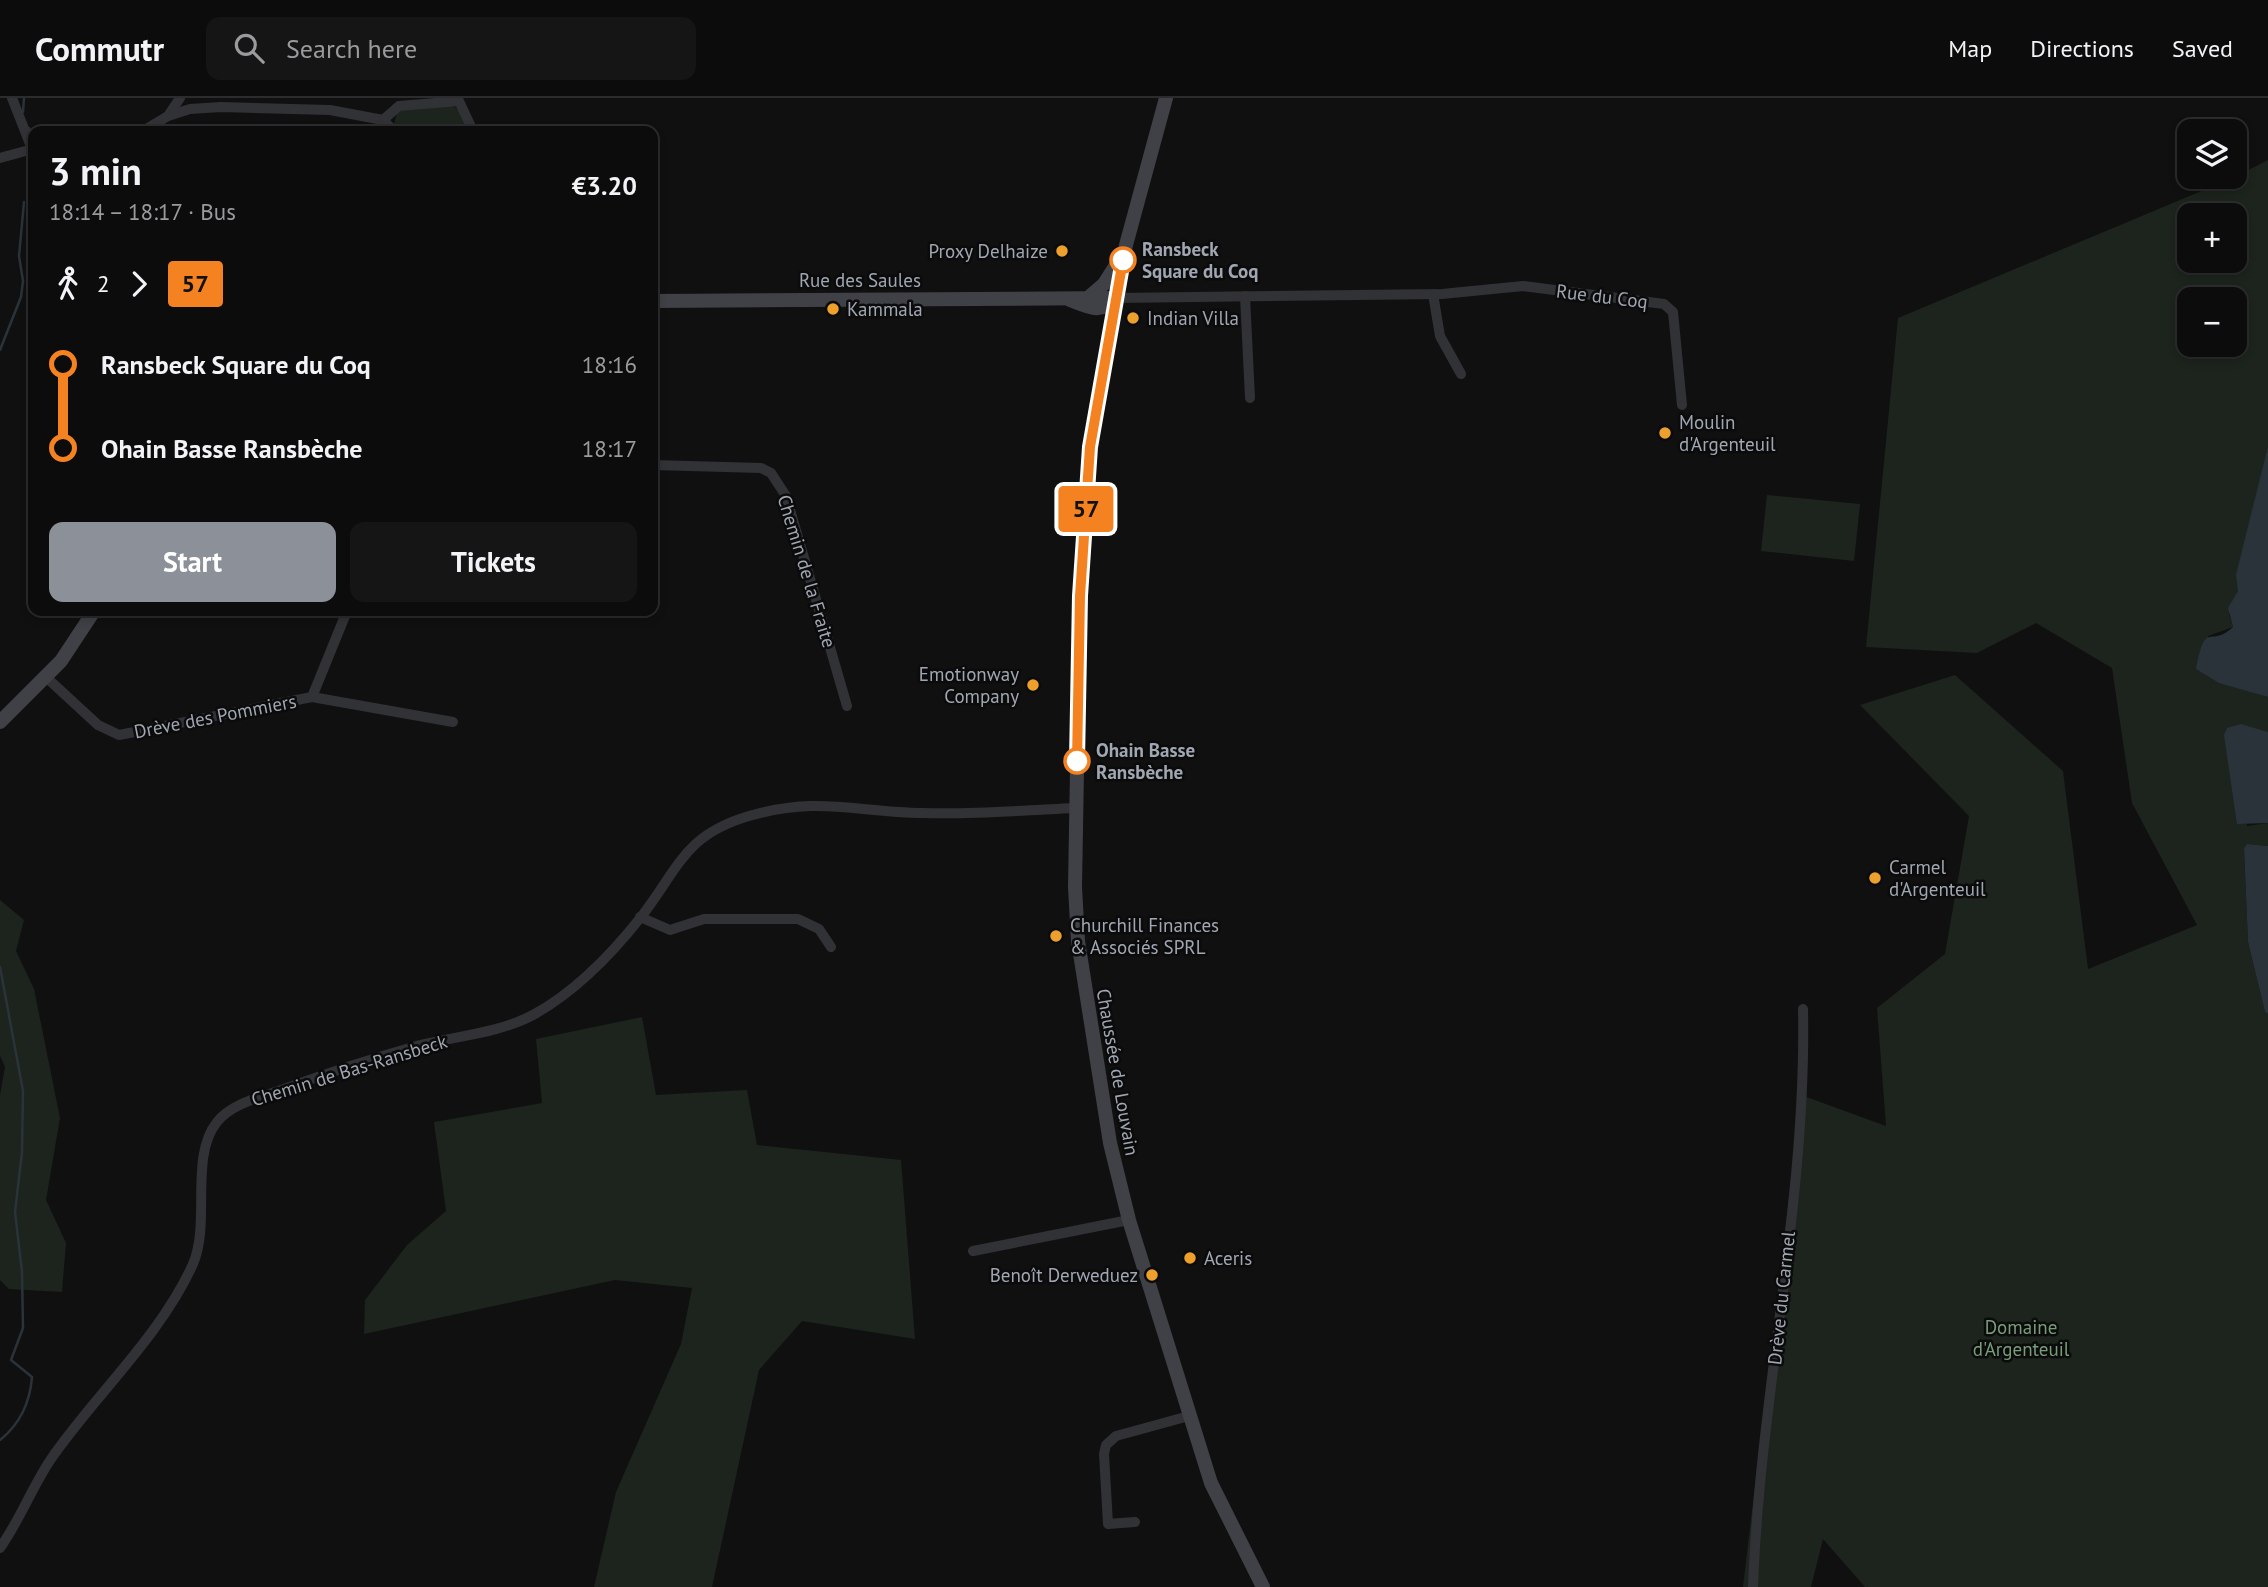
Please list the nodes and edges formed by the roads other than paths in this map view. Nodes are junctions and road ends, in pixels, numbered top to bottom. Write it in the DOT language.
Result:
graph roads {
  1 [pos="12,98"];
  2 [pos="180,98"];
  3 [pos="204,98"];
  4 [pos="1166,98"];
  5 [pos="461,100"];
  6 [pos="221,107"];
  7 [pos="169,116"];
  8 [pos="383,120"];
  9 [pos="152,126"];
  10 [pos="389,126"];
  11 [pos="471,126"];
  12 [pos="28,137"];
  13 [pos="28,150"];
  14 [pos="0,158"];
  15 [pos="1126,245"];
  16 [pos="1433,294"];
  17 [pos="1245,296"];
  18 [pos="1115,298"];
  19 [pos="658,301"];
  20 [pos="1090,302"];
  21 [pos="1107,338"];
  22 [pos="1461,374"];
  23 [pos="1250,398"];
  24 [pos="1682,405"];
  25 [pos="658,464"];
  26 [pos="90,616"];
  27 [pos="345,616"];
  28 [pos="47,678"];
  29 [pos="312,697"];
  30 [pos="847,706"];
  31 [pos="0,722"];
  32 [pos="453,722"];
  33 [pos="1076,808"];
  34 [pos="640,917"];
  35 [pos="831,947"];
  36 [pos="1803,1009"];
  37 [pos="1129,1220"];
  38 [pos="973,1251"];
  39 [pos="1189,1416"];
  40 [pos="1135,1522"];
  41 [pos="0,1548"];
  42 [pos="1263,1587"];
  43 [pos="1752,1587"];
  1 -- 12 [label="street"];
  2 -- 7 [label="street"];
  3 -- 6 [label="street"];
  4 -- 15 [label="main road, Chaussée de Louvain"];
  5 -- 8 [label="street"];
  5 -- 11 [label="street"];
  6 -- 7 [label="street"];
  6 -- 8 [label="street"];
  7 -- 9 [label="street"];
  8 -- 10 [label="street"];
  13 -- 14 [label="street"];
  15 -- 18 [label="main road, Chaussée de Louvain"];
  15 -- 20 [label="main road"];
  16 -- 17 [label="street, Rue du Coq"];
  16 -- 22 [label="street"];
  16 -- 24 [label="street, Rue du Coq"];
  17 -- 18 [label="street, Rue du Coq"];
  17 -- 23 [label="street"];
  18 -- 20 [label="main road, Rue des Saules"];
  18 -- 21 [label="main road, Chaussée de Louvain"];
  19 -- 20 [label="main road, Rue des Saules"];
  20 -- 21 [label="main road"];
  21 -- 33 [label="main road, Chaussée de Louvain"];
  25 -- 30 [label="street, Chemin de la Fraite"];
  26 -- 28 [label="main road"];
  27 -- 29 [label="street, Drève des Pommiers"];
  28 -- 29 [label="street, Drève des Pommiers"];
  28 -- 31 [label="main road"];
  29 -- 32 [label="street"];
  33 -- 34 [label="street, Chemin de Bas-Ransbeck"];
  33 -- 37 [label="main road, Chaussée de Louvain"];
  34 -- 35 [label="street"];
  34 -- 41 [label="street, Chemin de Bas-Ransbeck"];
  36 -- 43 [label="street, Drève du Carmel"];
  37 -- 38 [label="street"];
  37 -- 39 [label="main road, Chaussée de Louvain"];
  39 -- 40 [label="street"];
  39 -- 42 [label="main road, Chaussée de Louvain"];
}
